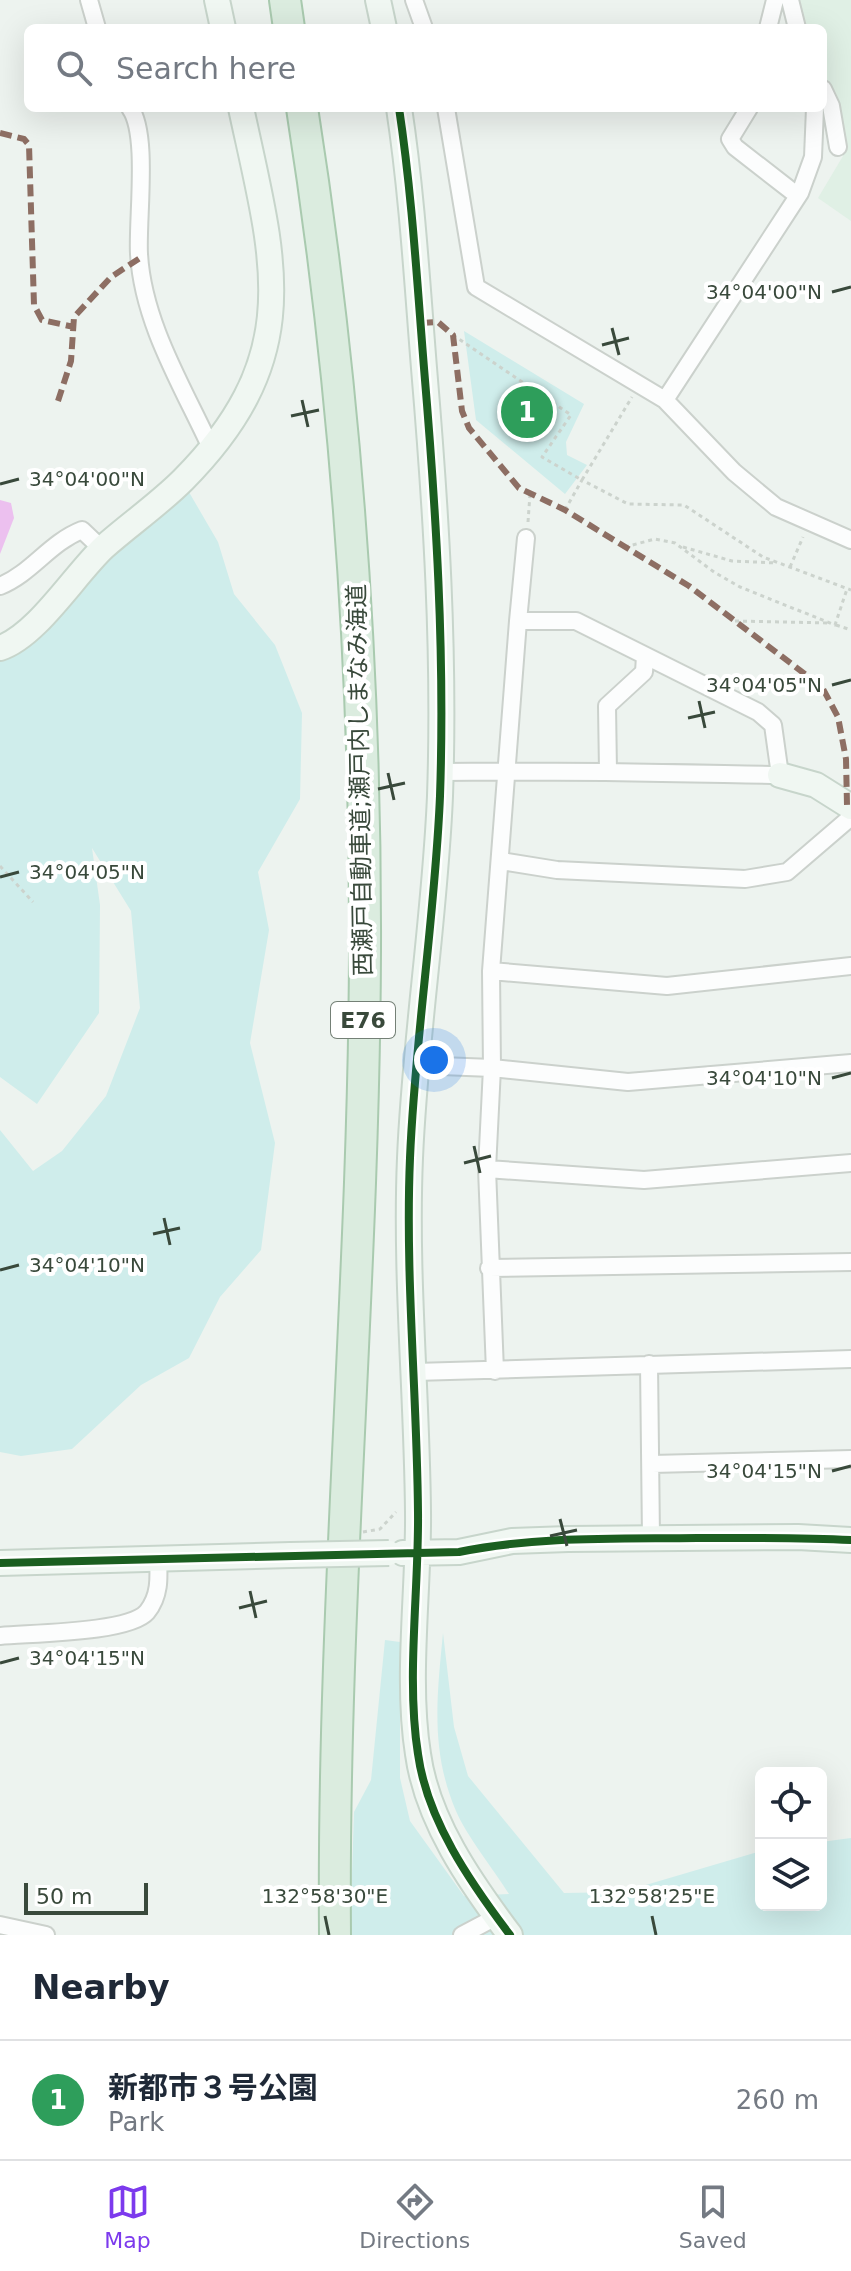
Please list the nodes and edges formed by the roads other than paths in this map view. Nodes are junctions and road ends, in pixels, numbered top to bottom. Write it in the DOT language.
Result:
graph roads {
  1 [pos="89,0"];
  2 [pos="217,0"];
  3 [pos="285,0"];
  4 [pos="378,0"];
  5 [pos="414,0"];
  6 [pos="775,0"];
  7 [pos="790,0"];
  8 [pos="96,24"];
  9 [pos="222,24"];
  10 [pos="288,24"];
  11 [pos="383,24"];
  12 [pos="423,24"];
  13 [pos="769,24"];
  14 [pos="796,24"];
  15 [pos="827,98"];
  16 [pos="131,112"];
  17 [pos="242,112"];
  18 [pos="303,112"];
  19 [pos="400,112"];
  20 [pos="447,112"];
  21 [pos="747,112"];
  22 [pos="815,112"];
  23 [pos="838,147"];
  24 [pos="798,196"];
  25 [pos="665,400"];
  26 [pos="211,448"];
  27 [pos="526,538"];
  28 [pos="851,540"];
  29 [pos="102,549"];
  30 [pos="0,586"];
  31 [pos="518,621"];
  32 [pos="0,648"];
  33 [pos="645,656"];
  34 [pos="507,771"];
  35 [pos="608,771"];
  36 [pos="440,772"];
  37 [pos="780,775"];
  38 [pos="851,807"];
  39 [pos="851,817"];
  40 [pos="501,861"];
  41 [pos="851,966"];
  42 [pos="491,971"];
  43 [pos="851,1063"];
  44 [pos="416,1065"];
  45 [pos="492,1068"];
  46 [pos="851,1163"];
  47 [pos="487,1169"];
  48 [pos="851,1262"];
  49 [pos="489,1268"];
  50 [pos="851,1359"];
  51 [pos="649,1364"];
  52 [pos="495,1371"];
  53 [pos="415,1372"];
  54 [pos="851,1459"];
  55 [pos="652,1464"];
  56 [pos="651,1538"];
  57 [pos="851,1540"];
  58 [pos="418,1552"];
  59 [pos="158,1558"];
  60 [pos="0,1563"];
  61 [pos="0,1636"];
  62 [pos="0,1925"];
  63 [pos="503,1926"];
  64 [pos="46,1935"];
  65 [pos="335,1935"];
  66 [pos="462,1935"];
  1 -- 8 [label="street"];
  2 -- 9 [label="street"];
  3 -- 10 [label="highway"];
  4 -- 11 [label="street"];
  5 -- 12 [label="street"];
  6 -- 13 [label="street"];
  7 -- 14 [label="street"];
  15 -- 23 [label="street"];
  16 -- 26 [label="street"];
  17 -- 26 [label="street"];
  18 -- 65 [label="highway, 西瀬戸自動車道;瀬戸内しまなみ海道 / E76"];
  19 -- 36 [label="street"];
  20 -- 25 [label="street"];
  21 -- 24 [label="street"];
  22 -- 24 [label="street"];
  24 -- 25 [label="street"];
  25 -- 28 [label="street"];
  26 -- 29 [label="street"];
  27 -- 31 [label="street"];
  29 -- 30 [label="street"];
  29 -- 32 [label="street"];
  31 -- 33 [label="street"];
  31 -- 34 [label="street"];
  33 -- 35 [label="street"];
  33 -- 37 [label="street"];
  34 -- 35 [label="street"];
  34 -- 36 [label="street"];
  34 -- 40 [label="street"];
  35 -- 37 [label="street"];
  36 -- 44 [label="street"];
  37 -- 38 [label="street"];
  39 -- 40 [label="street"];
  40 -- 42 [label="street"];
  41 -- 42 [label="street"];
  42 -- 45 [label="street"];
  43 -- 45 [label="street"];
  44 -- 45 [label="street"];
  44 -- 53 [label="street"];
  45 -- 47 [label="street"];
  46 -- 47 [label="street"];
  47 -- 49 [label="street"];
  48 -- 49 [label="street"];
  49 -- 52 [label="street"];
  50 -- 51 [label="street"];
  51 -- 52 [label="street"];
  51 -- 55 [label="street"];
  52 -- 53 [label="street"];
  53 -- 58 [label="street"];
  54 -- 55 [label="street"];
  55 -- 56 [label="street"];
  56 -- 57 [label="street"];
  56 -- 58 [label="street"];
  58 -- 59 [label="street, bridge"];
  58 -- 63 [label="street"];
  59 -- 60 [label="street"];
  59 -- 61 [label="street"];
  62 -- 64 [label="street"];
  63 -- 66 [label="street"];
}
